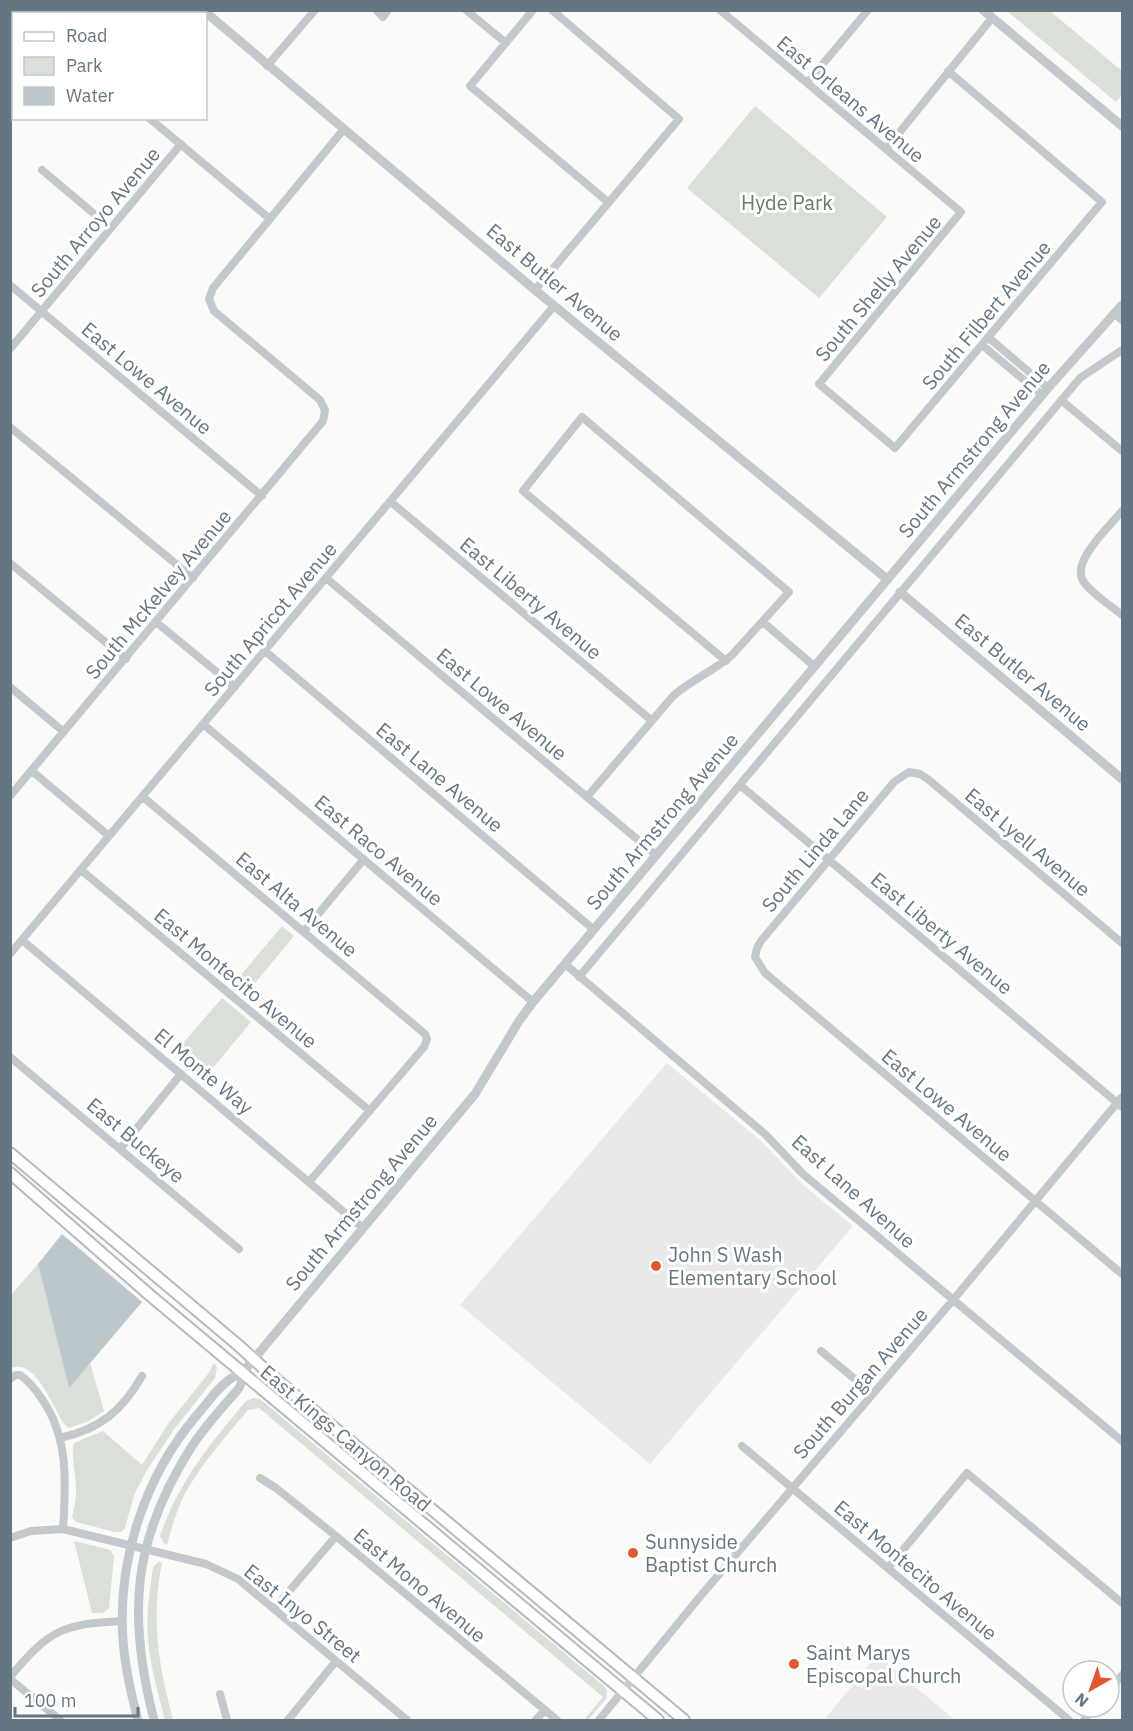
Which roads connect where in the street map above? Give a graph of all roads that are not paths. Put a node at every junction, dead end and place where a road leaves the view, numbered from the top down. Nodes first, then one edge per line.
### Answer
1 (315, 10) edge
2 (376, 10) edge
3 (466, 10) edge
4 (533, 10) edge
5 (552, 10) edge
6 (720, 10) edge
7 (868, 10) edge
8 (983, 10) edge
9 (207, 14) edge
10 (386, 14) edge
11 (992, 18) junction
12 (506, 43) junction
13 (267, 66) junction
14 (948, 71) junction
15 (807, 83) junction
16 (151, 120) edge
17 (1122, 126) edge
18 (344, 129) junction
19 (181, 144) junction
20 (886, 149) junction
21 (42, 170) dead end
22 (608, 202) junction
23 (962, 212) joint
24 (270, 219) junction
25 (111, 228) junction
26 (10, 285) edge
27 (535, 290) junction
28 (1122, 305) edge
29 (554, 306) junction
30 (42, 312) junction
31 (1114, 313) junction
32 (1122, 320) edge
33 (989, 338) junction
34 (982, 345) junction
35 (10, 349) edge
36 (1122, 350) edge
37 (1045, 391) junction
38 (1061, 400) junction
39 (10, 427) edge
40 (895, 448) joint
41 (1122, 451) edge
42 (262, 496) junction
43 (390, 502) junction
44 (1122, 511) edge
45 (10, 563) edge
46 (193, 578) junction
47 (326, 578) junction
48 (887, 579) junction
49 (900, 592) junction
50 (1122, 615) edge
51 (156, 622) junction
52 (763, 622) junction
53 (265, 651) junction
54 (126, 659) junction
55 (726, 661) junction
56 (814, 666) junction
57 (10, 687) edge
58 (235, 687) junction
59 (651, 720) junction
60 (203, 724) junction
61 (64, 732) junction
62 (32, 771) junction
63 (909, 772) joint
64 (1122, 779) edge
65 (740, 785) junction
66 (10, 796) edge
67 (143, 797) junction
68 (587, 797) junction
69 (109, 836) junction
70 (656, 855) junction
71 (364, 859) junction
72 (829, 860) junction
73 (81, 870) junction
74 (593, 929) junction
75 (304, 931) junction
76 (22, 940) junction
77 (1122, 943) edge
78 (10, 954) edge
79 (755, 957) joint
80 (565, 964) junction
81 (579, 977) junction
82 (533, 1002) junction
83 (10, 1057) edge
84 (181, 1074) junction
85 (1121, 1102) edge
86 (370, 1111) junction
87 (120, 1149) junction
88 (10, 1153) edge
89 (10, 1173) edge
90 (309, 1182) junction
91 (1036, 1201) junction
92 (363, 1228) junction
93 (239, 1249) dead end
94 (1122, 1274) edge
95 (953, 1300) junction
96 (821, 1351) dead end
97 (254, 1359) junction
98 (243, 1372) junction
99 (142, 1376) dead end
100 (13, 1377) edge
101 (873, 1394) junction
102 (60, 1438) junction
103 (1122, 1441) edge
104 (742, 1446) dead end
105 (260, 1478) dead end
106 (793, 1487) junction
107 (63, 1529) junction
108 (336, 1536) junction
109 (10, 1538) edge
110 (131, 1545) junction
111 (146, 1549) junction
112 (888, 1568) junction
113 (1122, 1603) edge
114 (274, 1609) junction
115 (122, 1621) junction
116 (336, 1661) junction
117 (10, 1678) edge
118 (634, 1679) junction
119 (623, 1692) junction
120 (220, 1694) dead end
121 (545, 1710) junction
122 (60, 1720) edge
123 (138, 1720) edge
124 (154, 1720) edge
125 (227, 1720) edge
126 (288, 1720) edge
127 (407, 1720) edge
128 (536, 1720) edge
129 (557, 1720) edge
130 (599, 1720) edge
131 (658, 1720) edge
132 (684, 1720) edge
133 (1069, 1720) edge

1 - 13 street
2 - 10 street
3 - 12 street
4 - 12 street
5 - 22 street
6 - 15 street, East Orleans Avenue
7 - 15 street
8 - 11 street
9 - 13 street, East Butler Avenue
11 - 14 street
11 - 17 street
12 - 22 street
13 - 18 street, East Butler Avenue
14 - 20 street
14 - 33 street, South Filbert Avenue
15 - 20 street, East Orleans Avenue
16 - 19 street
18 - 24 street
18 - 27 street, East Butler Avenue
19 - 24 street
19 - 25 street, South Arroyo Avenue
20 - 23 street, East Orleans Avenue
21 - 25 street
22 - 27 street
23 - 40 street, South Shelly Avenue
24 - 42 street, South McKelvey Avenue
25 - 30 street, South Arroyo Avenue
26 - 30 street, East Lowe Avenue
27 - 29 street, East Butler Avenue
28 - 31 street, South Armstrong Avenue
29 - 43 street, South Apricot Avenue
29 - 48 street, East Butler Avenue
30 - 35 street, South Arroyo Avenue
30 - 42 street, East Lowe Avenue
31 - 32 street
31 - 37 street, South Armstrong Avenue
33 - 34 street, South Filbert Avenue
33 - 37 street
34 - 37 street
34 - 40 street, South Filbert Avenue
36 - 38 street, South Armstrong Avenue
37 - 48 street, South Armstrong Avenue
38 - 41 street
38 - 49 street, South Armstrong Avenue
39 - 46 street
42 - 46 street, South McKelvey Avenue
43 - 47 street, South Apricot Avenue
43 - 59 street, East Liberty Avenue
44 - 50 street
45 - 54 street
46 - 51 street, South McKelvey Avenue
47 - 53 street, South Apricot Avenue
47 - 68 street, East Lowe Avenue
48 - 56 street, South Armstrong Avenue
49 - 64 street, East Butler Avenue
49 - 65 street, South Armstrong Avenue
51 - 54 street, South McKelvey Avenue
51 - 58 street
52 - 55 street
52 - 55 street
52 - 56 street
53 - 58 street, South Apricot Avenue
53 - 74 street, East Lane Avenue
54 - 61 street, South McKelvey Avenue
55 - 59 street
56 - 70 street, South Armstrong Avenue
57 - 61 street
58 - 60 street, South Apricot Avenue
59 - 68 street
60 - 67 street, South Apricot Avenue
60 - 71 street, East Raco Avenue
61 - 62 street, South McKelvey Avenue
62 - 66 street, South McKelvey Avenue
62 - 69 street
63 - 72 street, South Linda Lane
63 - 77 street, East Lyell Avenue
65 - 72 street, East Liberty Avenue
65 - 81 street, South Armstrong Avenue
67 - 69 street, South Apricot Avenue
67 - 75 street, East Alta Avenue
68 - 70 street, East Lowe Avenue
69 - 73 street, South Apricot Avenue
70 - 74 street, South Armstrong Avenue
71 - 75 street
71 - 82 street, East Raco Avenue
72 - 79 street, South Linda Lane
72 - 85 street, East Liberty Avenue
73 - 76 street, South Apricot Avenue
73 - 86 street, East Montecito Avenue
74 - 80 street, South Armstrong Avenue
75 - 86 street, East Alta Avenue
76 - 78 street, South Apricot Avenue
76 - 84 street, El Monte Way
79 - 91 street, East Lowe Avenue
80 - 81 street, East Lane Avenue
80 - 82 street, South Armstrong Avenue
81 - 95 street, East Lane Avenue
82 - 92 street, South Armstrong Avenue
83 - 87 street, East Buckeye
84 - 87 street
84 - 90 street, El Monte Way
85 - 91 street, South Burgan Avenue
86 - 90 street
87 - 93 street, East Buckeye
88 - 97 main road, East Kings Canyon Road
89 - 98 main road, East Kings Canyon Road
90 - 92 street, El Monte Way
91 - 94 street, East Lowe Avenue
91 - 95 street, South Burgan Avenue
92 - 97 street, South Armstrong Avenue
95 - 101 street, South Burgan Avenue
95 - 103 street, East Lane Avenue
96 - 101 street
97 - 98 street, South Armstrong Avenue
97 - 118 main road, East Kings Canyon Road
98 - 110 street
98 - 111 street
98 - 119 main road, East Kings Canyon Road
99 - 102 street
100 - 102 street
101 - 106 street, South Burgan Avenue
102 - 107 street
104 - 106 street, East Montecito Avenue
105 - 108 street, East Mono Avenue
106 - 112 street, East Montecito Avenue
106 - 118 street, South Burgan Avenue
107 - 109 street, East Inyo Street
107 - 110 street, East Inyo Street
108 - 114 street
108 - 121 street, East Mono Avenue
110 - 111 street, East Inyo Street
110 - 115 street
111 - 114 street, East Inyo Street
111 - 124 street
112 - 113 street
112 - 133 street, East Montecito Avenue
114 - 116 street, East Inyo Street
115 - 117 street
115 - 123 street
116 - 126 street
116 - 127 street, East Inyo Street
117 - 122 street
118 - 119 street, South Burgan Avenue
118 - 132 main road, East Kings Canyon Road
119 - 130 street, South Burgan Avenue
119 - 131 main road, East Kings Canyon Road
120 - 125 street
121 - 128 street
121 - 129 street, East Mono Avenue

